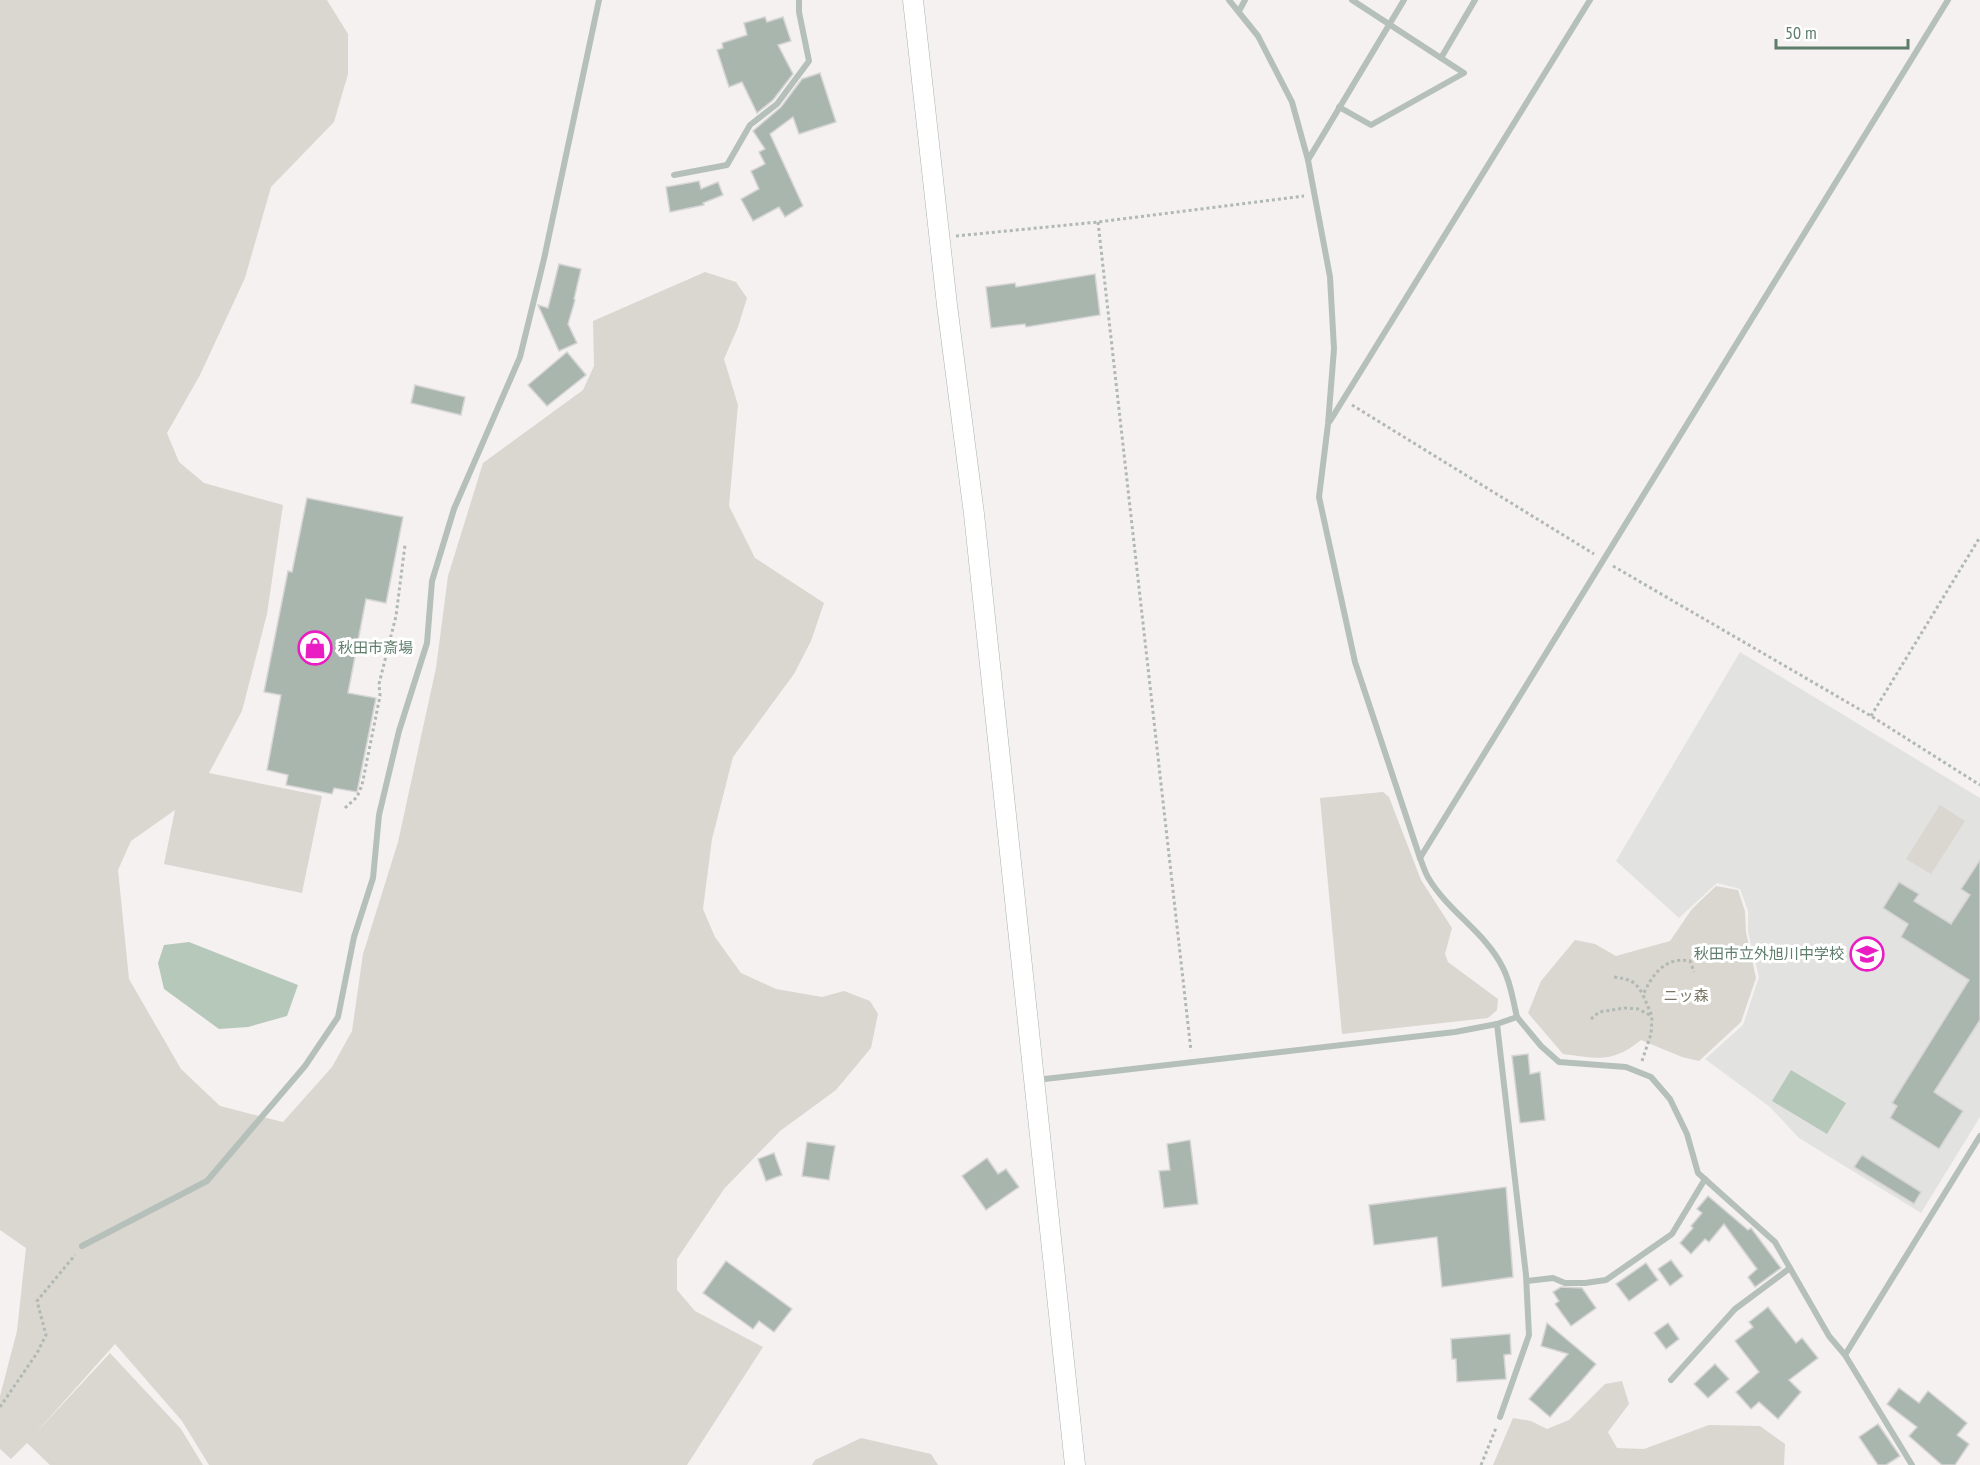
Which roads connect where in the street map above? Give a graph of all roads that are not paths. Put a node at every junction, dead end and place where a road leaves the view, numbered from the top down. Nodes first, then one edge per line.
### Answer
1 (599, 0) edge
2 (799, 0) edge
3 (913, 0) edge
4 (1229, 0) edge
5 (1245, 0) edge
6 (1352, 0) edge
7 (1404, 0) edge
8 (1474, 0) edge
9 (1590, 0) edge
10 (1948, 0) edge
11 (1239, 11) junction
12 (1390, 23) junction
13 (1441, 58) junction
14 (1339, 107) junction
15 (1308, 160) junction
16 (674, 175) dead end
17 (1328, 424) junction
18 (1420, 858) junction
19 (1516, 1017) junction
20 (1497, 1024) junction
21 (1033, 1081) junction
22 (1980, 1136) edge
23 (1705, 1179) junction
24 (82, 1246) road end
25 (1790, 1268) junction
26 (1527, 1281) junction
27 (1845, 1355) junction
28 (1671, 1380) dead end
29 (1500, 1417) road end
30 (1075, 1465) edge
31 (1912, 1465) edge

1 - 24 street
2 - 16 street
3 - 21 street
4 - 11 street
5 - 11 street
6 - 12 street
7 - 12 street
8 - 13 street
9 - 17 street
10 - 18 street
11 - 15 street
12 - 13 street
12 - 14 street
13 - 14 street
14 - 15 street
15 - 17 street
17 - 18 street
18 - 19 street
19 - 20 street
19 - 23 street
20 - 21 street
20 - 26 street
21 - 30 street
22 - 27 street
23 - 25 street
23 - 26 street
25 - 27 street
25 - 28 street
26 - 29 street
27 - 31 street

